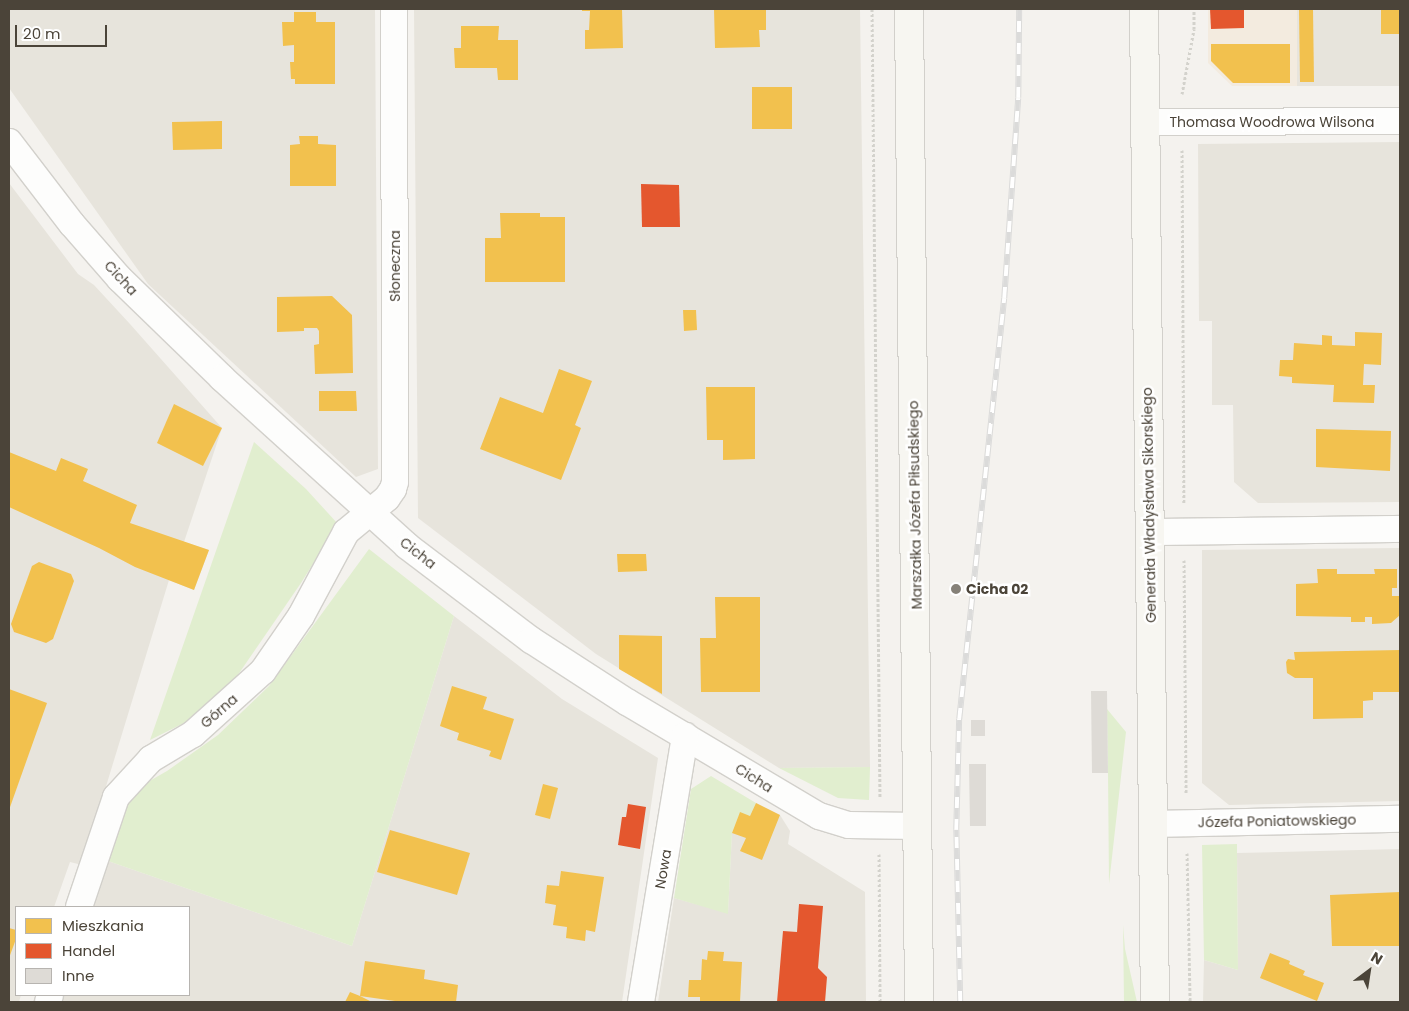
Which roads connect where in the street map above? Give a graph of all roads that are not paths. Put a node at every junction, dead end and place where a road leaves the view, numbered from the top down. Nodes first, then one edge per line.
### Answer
1 (394, 9) edge
2 (909, 9) edge
3 (1144, 9) edge
4 (1400, 121) edge
5 (1144, 122) junction
6 (9, 142) edge
7 (369, 512) junction
8 (1400, 529) edge
9 (1150, 532) junction
10 (685, 736) junction
11 (1400, 819) edge
12 (1153, 824) junction
13 (918, 826) junction
14 (79, 906) edge
15 (641, 1002) edge
16 (919, 1002) edge
17 (1154, 1002) edge

1 - 7 street, Słoneczna
2 - 13 main road, Marszałka Józefa Piłsudskiego
3 - 5 main road, Generała Władysława Sikorskiego
4 - 5 street, Thomasa Woodrowa Wilsona
5 - 9 main road, Generała Władysława Sikorskiego
6 - 7 street, Cicha
7 - 10 street, Cicha
7 - 14 street, Górna
8 - 9 street
9 - 12 main road, Generała Władysława Sikorskiego
10 - 13 street, Cicha
10 - 15 street, Nowa
11 - 12 street, Józefa Poniatowskiego
12 - 17 main road, Generała Władysława Sikorskiego
13 - 16 main road, Marszałka Józefa Piłsudskiego

